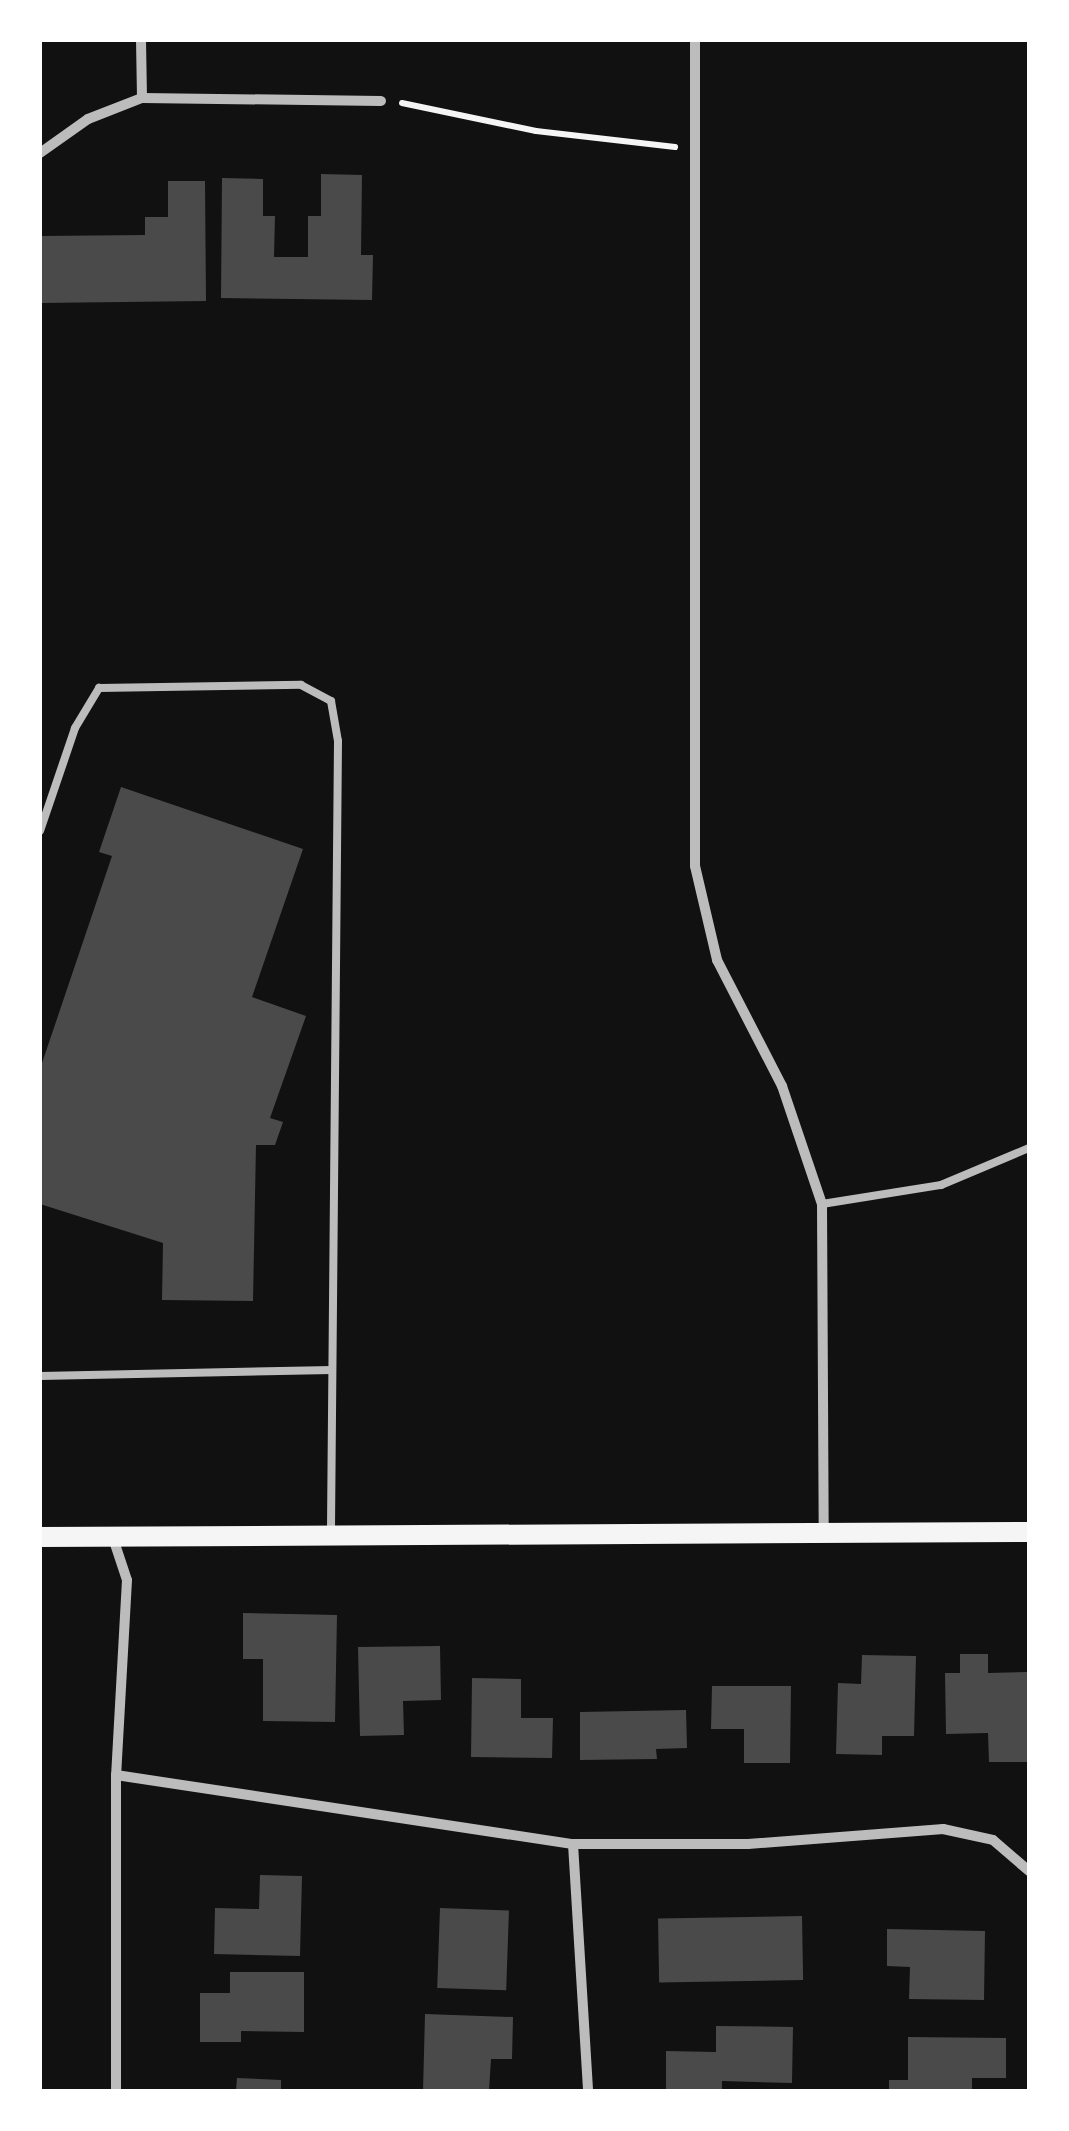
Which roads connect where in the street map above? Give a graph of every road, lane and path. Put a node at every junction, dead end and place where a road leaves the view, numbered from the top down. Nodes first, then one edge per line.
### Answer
1 (141, 40) edge
2 (695, 40) edge
3 (142, 98) junction
4 (381, 101) joint
5 (40, 153) edge
6 (691, 154) junction
7 (40, 831) edge
8 (1029, 1148) edge
9 (822, 1204) junction
10 (332, 1370) junction
11 (40, 1376) edge
12 (824, 1532) junction
13 (1029, 1532) edge
14 (331, 1535) junction
15 (40, 1537) edge
16 (113, 1537) junction
17 (116, 1775) junction
18 (573, 1844) junction
19 (1029, 1871) edge
20 (116, 2091) edge
21 (588, 2091) edge

1 - 3 street
2 - 6 street
3 - 4 street
3 - 5 street
4 - 6 path
6 - 9 street
7 - 10 lane
8 - 9 lane
9 - 12 street
10 - 11 lane
10 - 14 lane
12 - 13 main road
12 - 14 main road
14 - 16 main road
15 - 16 main road
16 - 17 street
17 - 18 street
17 - 20 street
18 - 19 street
18 - 21 street

